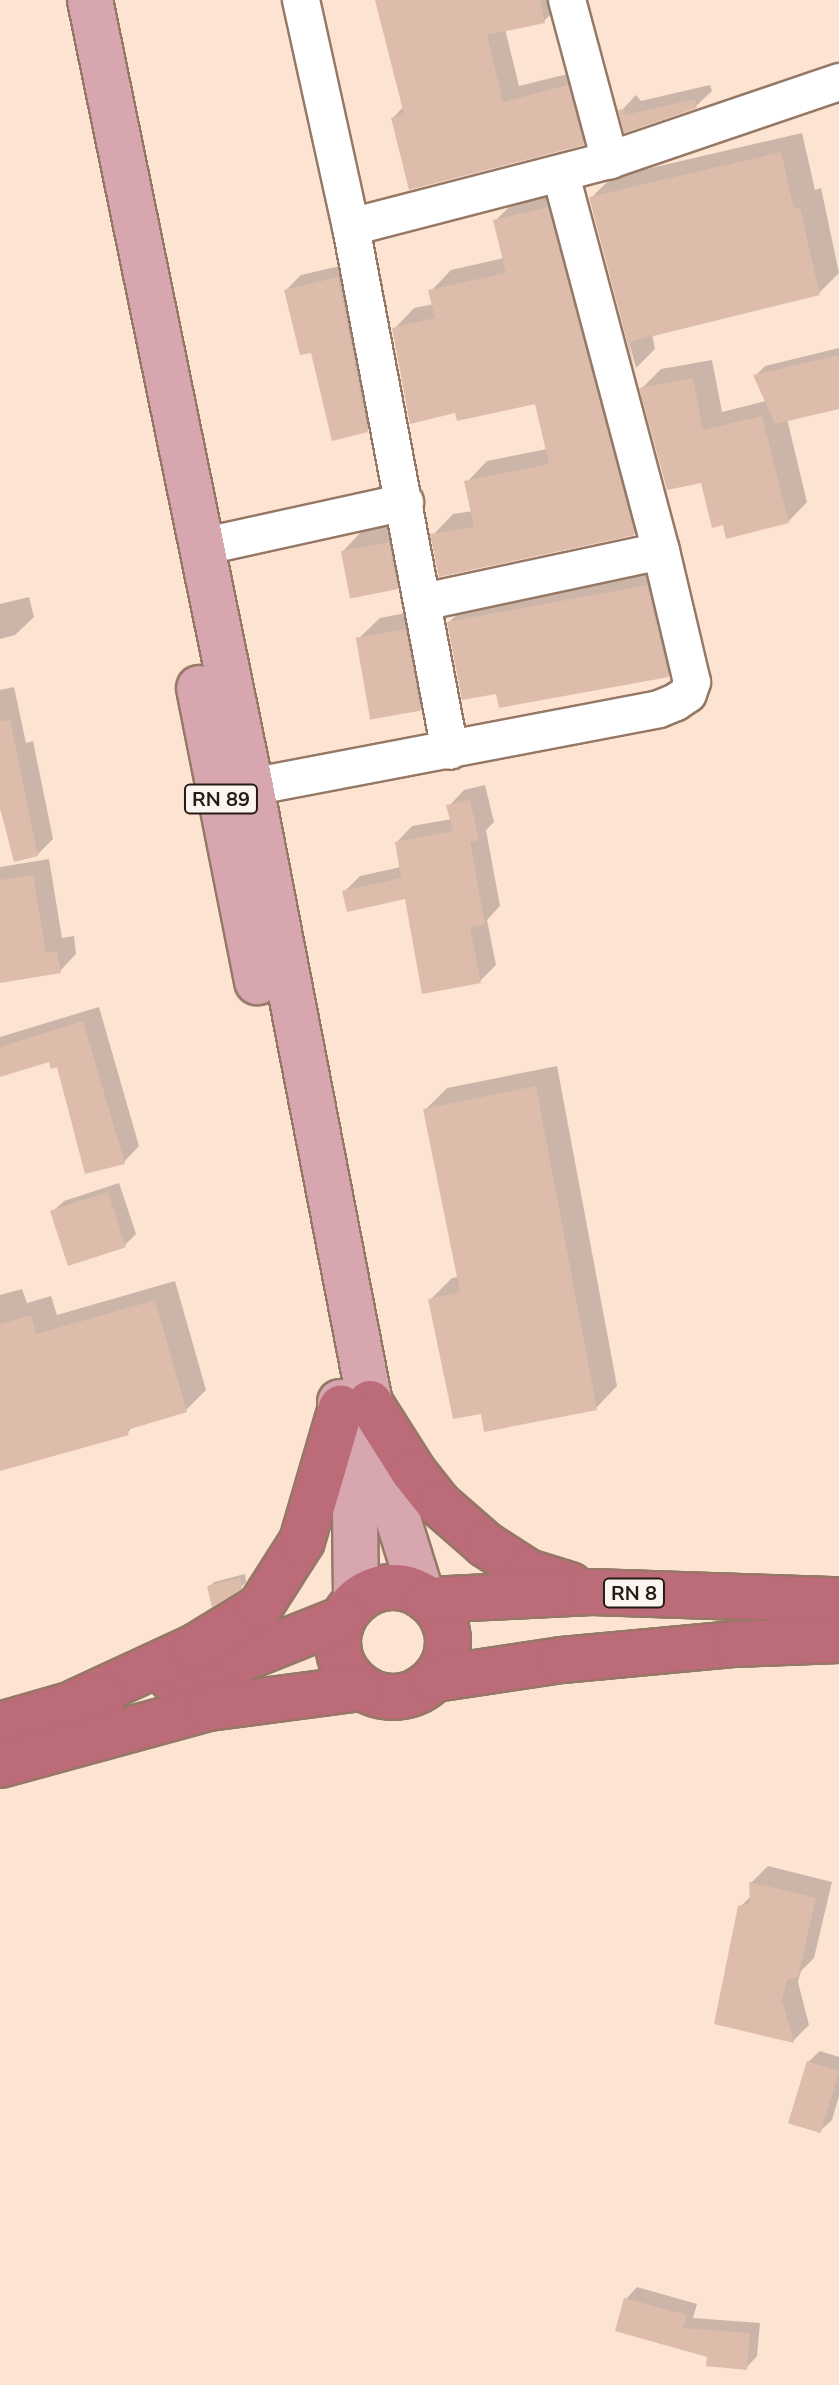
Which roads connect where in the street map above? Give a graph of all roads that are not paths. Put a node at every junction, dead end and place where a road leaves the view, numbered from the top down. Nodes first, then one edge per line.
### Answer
1 (59, 0) edge
2 (90, 0) edge
3 (301, 0) edge
4 (567, 0) edge
5 (839, 82) edge
6 (610, 160) junction
7 (561, 174) junction
8 (351, 227) junction
9 (405, 502) junction
10 (201, 547) junction
11 (661, 551) junction
12 (423, 602) junction
13 (202, 626) junction
14 (450, 751) junction
15 (251, 787) junction
16 (355, 1405) junction
17 (592, 1592) junction
18 (425, 1598) junction
19 (839, 1600) edge
20 (349, 1610) junction
21 (839, 1640) edge
22 (435, 1679) junction
23 (361, 1688) junction
24 (76, 1702) junction
25 (0, 1725) edge
26 (0, 1765) edge

1 - 13 main road, RN 89
2 - 10 main road
3 - 8 street
4 - 6 street
5 - 6 street
6 - 7 street
7 - 8 street
7 - 11 street
8 - 9 street
9 - 10 street
9 - 12 street
10 - 13 main road
11 - 12 street
11 - 14 street
12 - 14 street
13 - 15 main road
13 - 16 main road, RN 89
14 - 15 street
15 - 16 main road
16 - 17 highway
16 - 18 main road
16 - 20 main road, RN 89
16 - 24 highway
17 - 18 highway, RN 8
17 - 19 highway, RN 8
18 - 20 highway
18 - 22 highway
20 - 23 highway
20 - 24 highway
21 - 22 highway
22 - 23 highway
23 - 26 highway
24 - 25 highway

